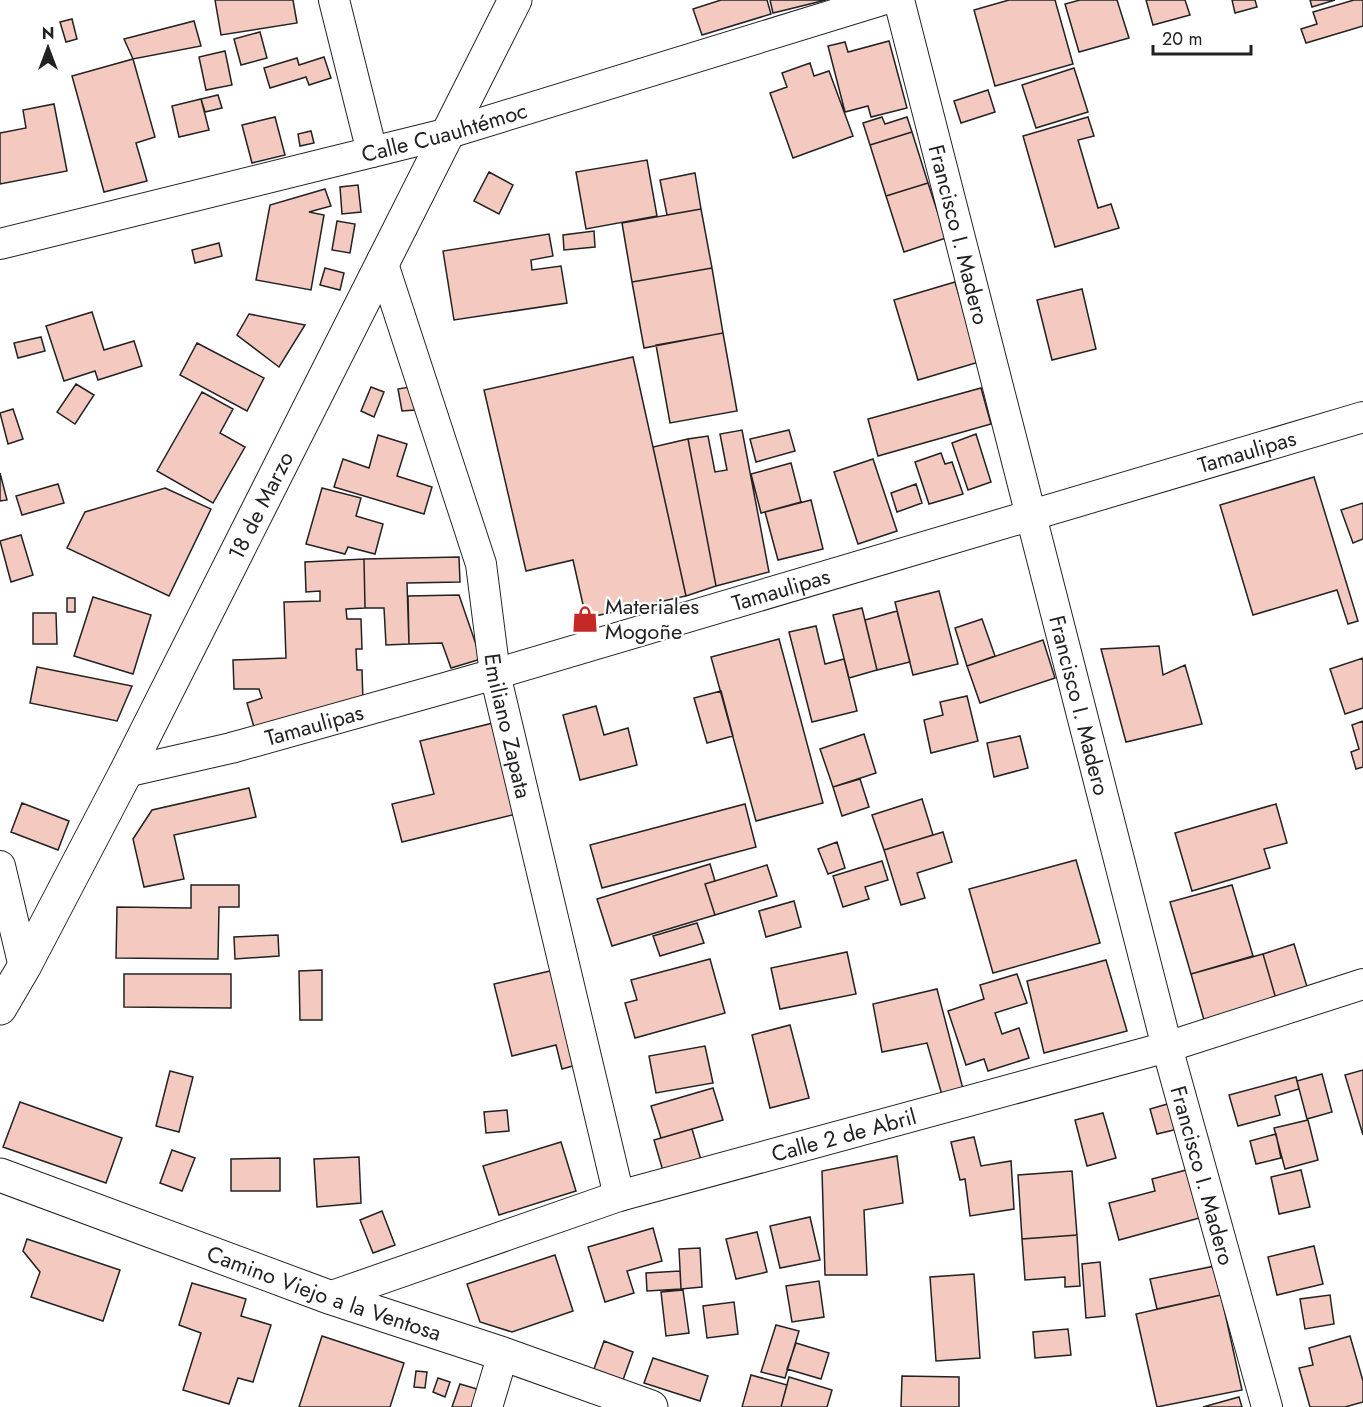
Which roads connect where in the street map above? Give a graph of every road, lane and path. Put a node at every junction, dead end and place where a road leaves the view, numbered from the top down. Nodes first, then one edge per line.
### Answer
1 (334, 0) edge
2 (515, 0) edge
3 (882, 0) edge
4 (899, 0) edge
5 (449, 133) junction
6 (372, 152) junction
7 (0, 244) edge
8 (382, 261) junction
9 (1363, 417) edge
10 (1032, 514) junction
11 (495, 674) junction
12 (126, 772) junction
13 (0, 866) edge
14 (24, 967) junction
15 (1363, 984) edge
16 (0, 1008) edge
17 (1167, 1047) junction
18 (0, 1175) edge
19 (619, 1196) junction
20 (329, 1297) junction
21 (503, 1354) junction
22 (487, 1407) edge
23 (651, 1407) edge
24 (1267, 1407) edge

1 - 6 street
2 - 5 main road, 18 de Marzo
3 - 5 street, Calle Cuauhtémoc
4 - 10 street, Francisco I. Madero
5 - 6 street, Calle Cuauhtémoc
5 - 8 main road, 18 de Marzo
6 - 7 street, Calle Cuauhtémoc
8 - 11 street, Emiliano Zapata
8 - 12 main road, 18 de Marzo
9 - 10 street, Tamaulipas
10 - 11 street, Tamaulipas
10 - 17 street, Francisco I. Madero
11 - 12 street, Tamaulipas
11 - 19 street, Emiliano Zapata
12 - 14 main road, 18 de Marzo
13 - 14 street
14 - 16 main road, 18 de Marzo
15 - 17 street, Calle 2 de Abril
17 - 19 street, Calle 2 de Abril
17 - 24 street, Francisco I. Madero
18 - 20 main road, Camino Viejo a la Ventosa
19 - 20 street, Calle 2 de Abril
20 - 21 main road, Camino Viejo a la Ventosa
21 - 22 street
21 - 23 main road, Camino Viejo a la Ventosa

